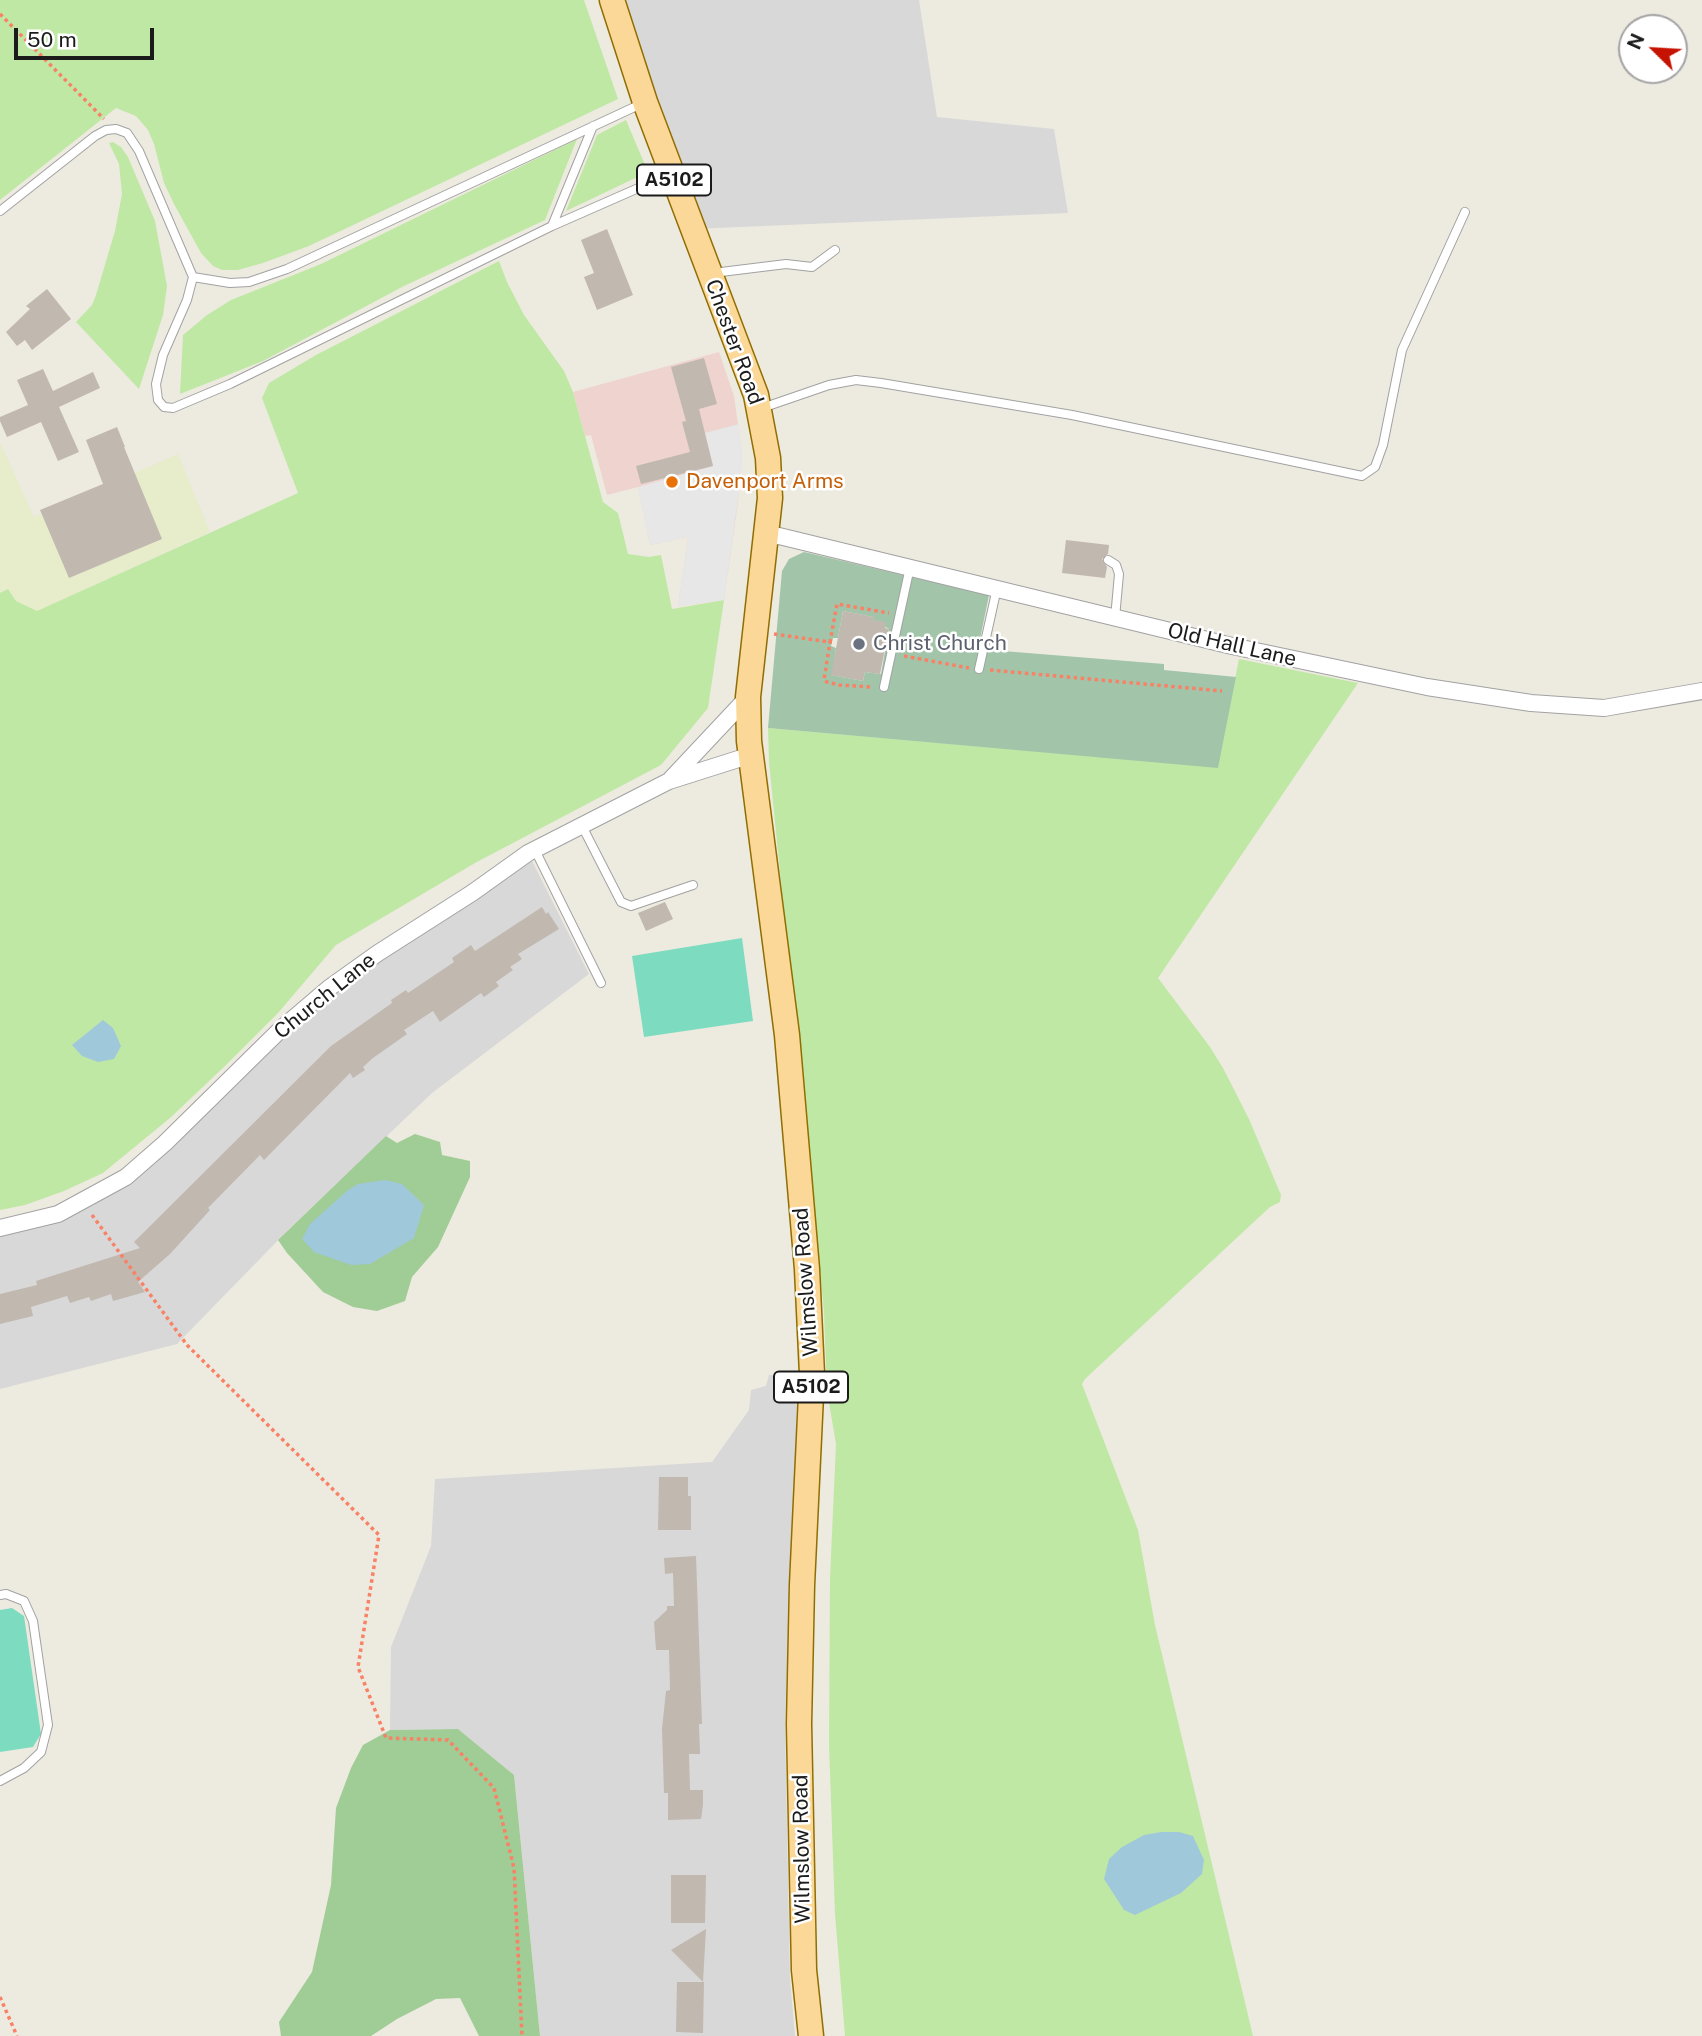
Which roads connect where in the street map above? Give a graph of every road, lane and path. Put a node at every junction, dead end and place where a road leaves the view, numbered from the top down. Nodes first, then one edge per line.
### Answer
1 (612, 0) edge
2 (0, 14) edge
3 (645, 102) junction
4 (593, 125) junction
5 (116, 129) junction
6 (671, 173) junction
7 (0, 211) edge
8 (1465, 212) dead end
9 (552, 226) junction
10 (835, 250) dead end
11 (710, 273) junction
12 (193, 276) junction
13 (759, 409) junction
14 (767, 537) junction
15 (1108, 560) dead end
16 (910, 566) junction
17 (997, 588) junction
18 (900, 615) junction
19 (1115, 618) junction
20 (755, 631) junction
21 (831, 642) junction
22 (891, 654) junction
23 (979, 669) junction
24 (884, 688) joint
25 (1222, 691) dead end
26 (1702, 691) edge
27 (748, 697) junction
28 (750, 748) junction
29 (669, 781) junction
30 (582, 826) junction
31 (535, 850) junction
32 (693, 885) dead end
33 (601, 984) dead end
34 (83, 1202) junction
35 (0, 1228) edge
36 (0, 1595) edge
37 (0, 1780) edge
38 (0, 1997) edge
39 (17, 2036) edge
40 (522, 2036) edge
41 (811, 2036) edge

1 - 3 main road, Chester Road / A5102
2 - 5 path
3 - 4 lane
3 - 6 main road, Chester Road / A5102
4 - 9 lane
4 - 12 lane
5 - 7 lane
5 - 12 lane
6 - 9 lane
6 - 11 main road, Chester Road / A5102
8 - 13 lane
9 - 12 lane
10 - 11 lane
11 - 13 main road, Chester Road / A5102
13 - 14 main road, Chester Road / A5102
14 - 16 street, Old Hall Lane
14 - 20 main road, Chester Road / A5102
15 - 19 lane
16 - 17 street, Old Hall Lane
16 - 18 lane
17 - 19 street, Old Hall Lane
17 - 23 lane
18 - 21 path
18 - 22 lane
19 - 26 street, Old Hall Lane
20 - 21 path
20 - 27 main road, Chester Road / A5102
21 - 24 path
22 - 23 path
22 - 24 lane
23 - 25 path
27 - 28 main road, Chester Road / A5102
27 - 29 street, Church Lane
28 - 29 street, Church Lane
28 - 41 main road, Wilmslow Road / A5102
29 - 30 street, Church Lane
30 - 31 street, Church Lane
30 - 32 lane
31 - 33 lane
31 - 34 street, Church Lane
34 - 35 street, Church Lane
34 - 40 path
36 - 37 lane
38 - 39 path

